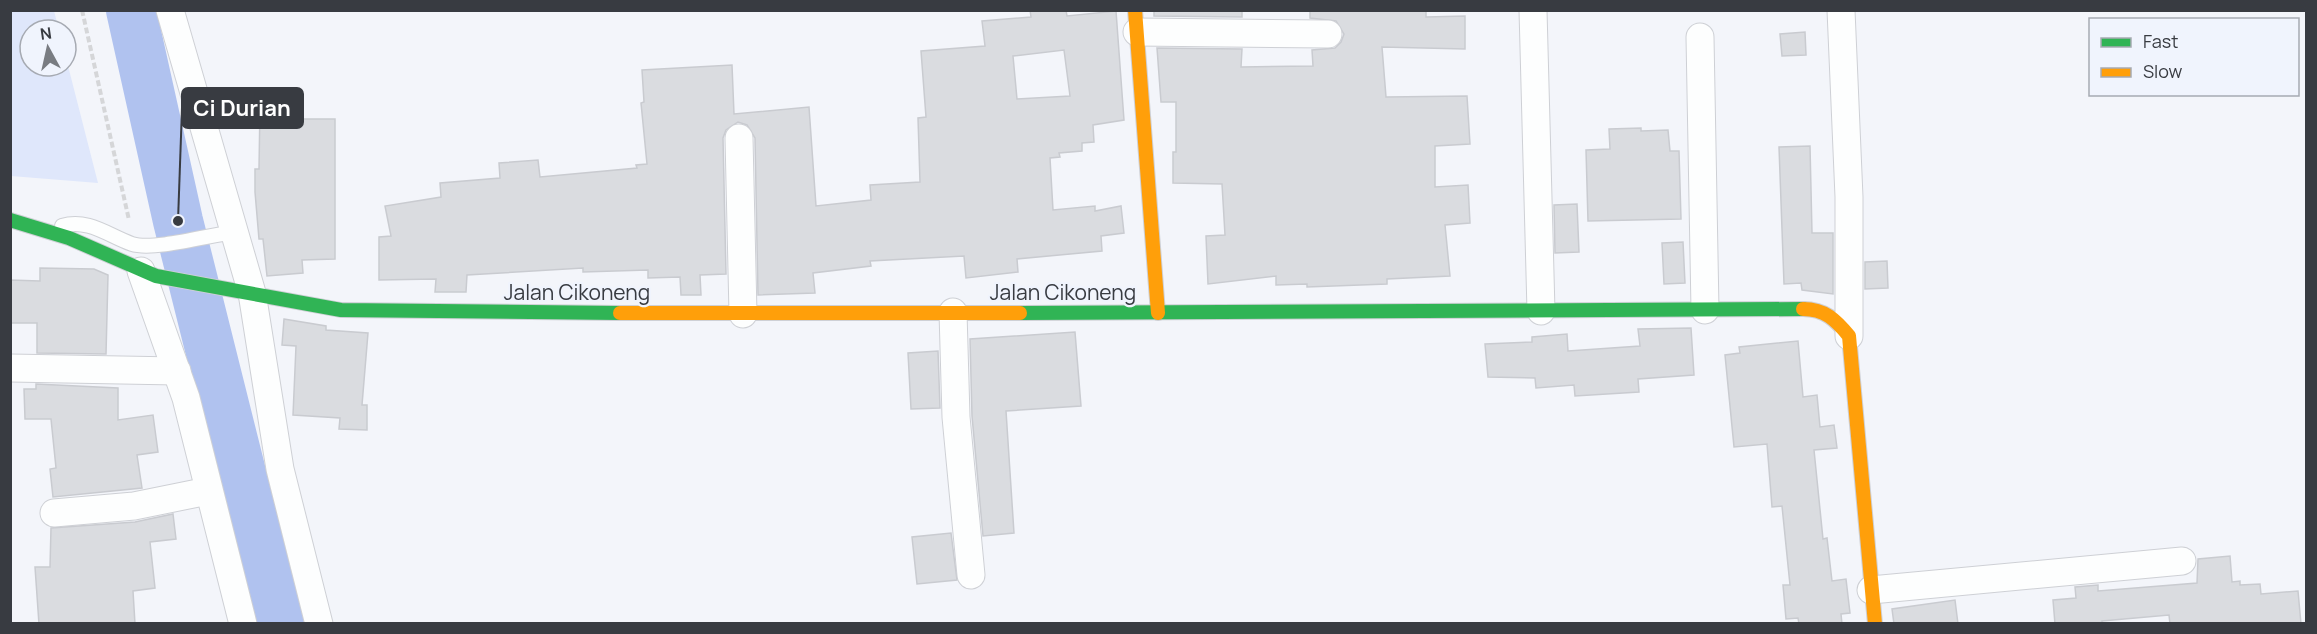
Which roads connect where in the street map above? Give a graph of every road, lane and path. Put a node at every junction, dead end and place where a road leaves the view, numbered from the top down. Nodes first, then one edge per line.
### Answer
1 (82, 10) edge
2 (170, 10) edge
3 (1533, 10) edge
4 (1841, 10) edge
5 (1136, 21) edge
6 (1328, 34) dead end
7 (1700, 37) dead end
8 (739, 138) dead end
9 (10, 220) edge
10 (49, 231) junction
11 (225, 233) junction
12 (135, 245) junction
13 (148, 274) junction
14 (245, 292) junction
15 (1706, 310) junction
16 (1540, 311) junction
17 (953, 312) junction
18 (1158, 313) junction
19 (743, 314) junction
20 (1849, 336) junction
21 (10, 368) edge
22 (177, 371) junction
23 (208, 490) junction
24 (54, 513) dead end
25 (2182, 561) dead end
26 (971, 575) dead end
27 (1871, 590) junction
28 (243, 624) edge
29 (319, 624) edge
30 (1875, 624) edge

1 - 12 path
2 - 11 street
3 - 16 street
4 - 20 street
5 - 6 street
5 - 18 street
7 - 15 street
8 - 19 street
9 - 10 street, Jalan Cikoneng
10 - 12 lane
10 - 13 street, Jalan Cikoneng
11 - 12 lane
11 - 14 street
13 - 14 street, Jalan Cikoneng
13 - 22 street
14 - 19 street, Jalan Cikoneng
14 - 29 street
15 - 16 street, Jalan Cikoneng
15 - 20 street, Jalan Cikoneng
16 - 18 street, Jalan Cikoneng
17 - 18 street, Jalan Cikoneng
17 - 19 street, Jalan Cikoneng
17 - 26 street
20 - 27 street
21 - 22 street
22 - 23 street
23 - 24 street
23 - 28 street
25 - 27 street
27 - 30 street

